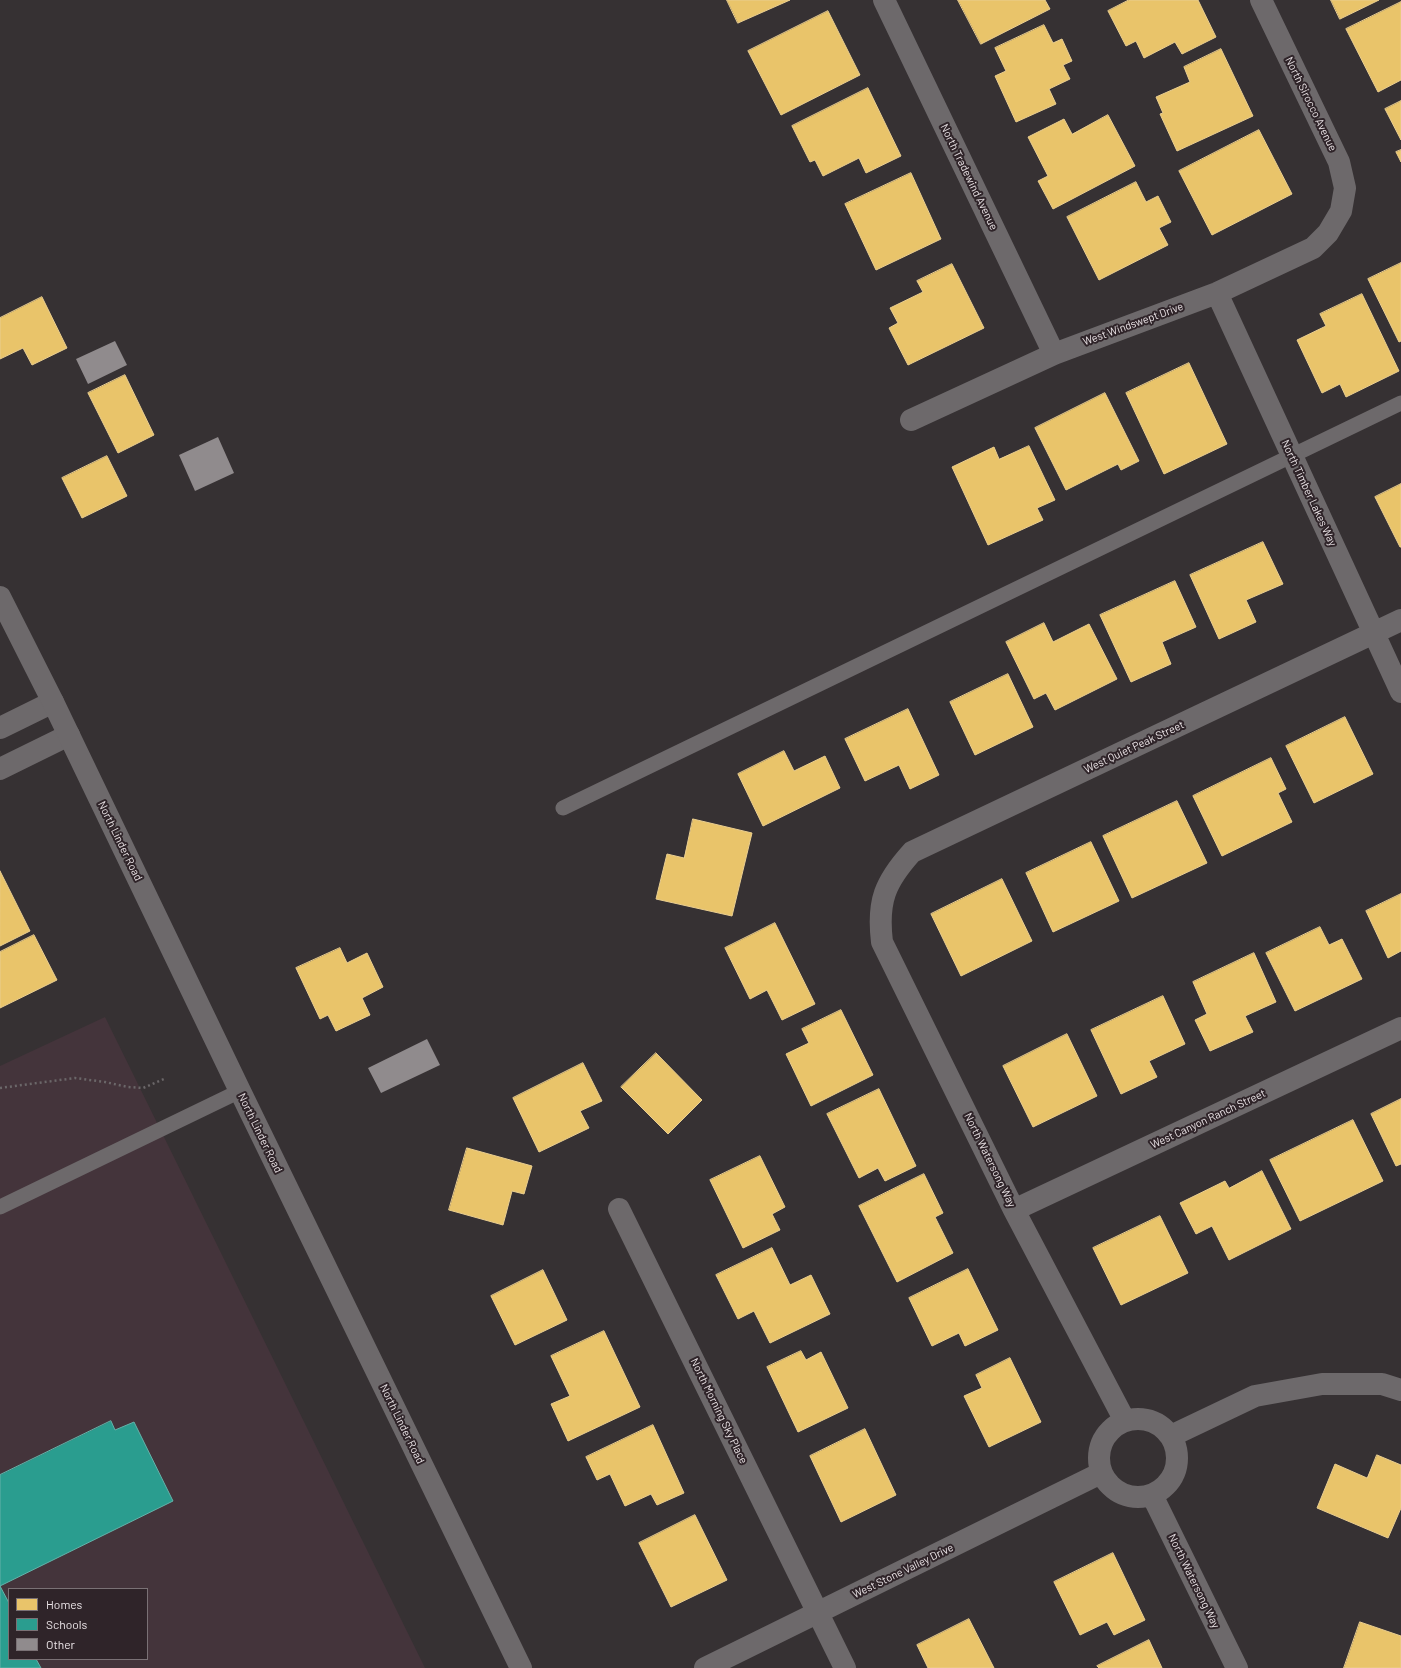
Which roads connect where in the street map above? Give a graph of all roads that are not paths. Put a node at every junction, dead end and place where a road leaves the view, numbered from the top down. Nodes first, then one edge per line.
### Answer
1 (884, 0) edge
2 (1261, 0) edge
3 (1341, 211) joint
4 (1217, 293) junction
5 (1054, 354) junction
6 (1401, 403) edge
7 (911, 420) dead end
8 (1292, 456) junction
9 (0, 597) edge
10 (1401, 620) edge
11 (1374, 633) junction
12 (1401, 692) edge
13 (53, 702) junction
14 (0, 728) edge
15 (68, 735) junction
16 (0, 769) edge
17 (563, 808) dead end
18 (884, 893) joint
19 (1401, 1028) edge
20 (240, 1091) junction
21 (0, 1207) edge
22 (620, 1209) dead end
23 (1014, 1210) junction
24 (1401, 1390) edge
25 (1125, 1421) junction
26 (1171, 1436) junction
27 (1101, 1473) junction
28 (1152, 1495) junction
29 (818, 1613) junction
30 (521, 1668) edge
31 (705, 1668) edge
32 (845, 1668) edge
33 (1237, 1668) edge

1 - 5 street, North Tradewind Avenue
2 - 3 street, North Sirocco Avenue
3 - 4 street, West Windswept Drive
4 - 5 street, West Windswept Drive
4 - 8 street, North Timber Lakes Way
5 - 7 street, West Windswept Drive
6 - 8 lane
8 - 11 street, North Timber Lakes Way
8 - 17 lane
9 - 13 street, North Linder Road
10 - 11 street, West Quiet Peak Street
11 - 12 street, North Timber Lakes Way
11 - 18 street, West Quiet Peak Street
13 - 14 street
13 - 15 street, North Linder Road
15 - 16 street
15 - 20 street, North Linder Road
18 - 23 street, North Watersong Way
19 - 23 street, West Canyon Ranch Street
20 - 21 lane
20 - 30 street, North Linder Road
22 - 29 street, North Morning Sky Place
23 - 25 street, North Watersong Way
24 - 26 street
25 - 26 street
25 - 27 street
26 - 28 street
27 - 28 street
27 - 29 street, West Stone Valley Drive
28 - 33 street, North Watersong Way
29 - 31 street, West Stone Valley Drive
29 - 32 street, North Morning Sky Place

